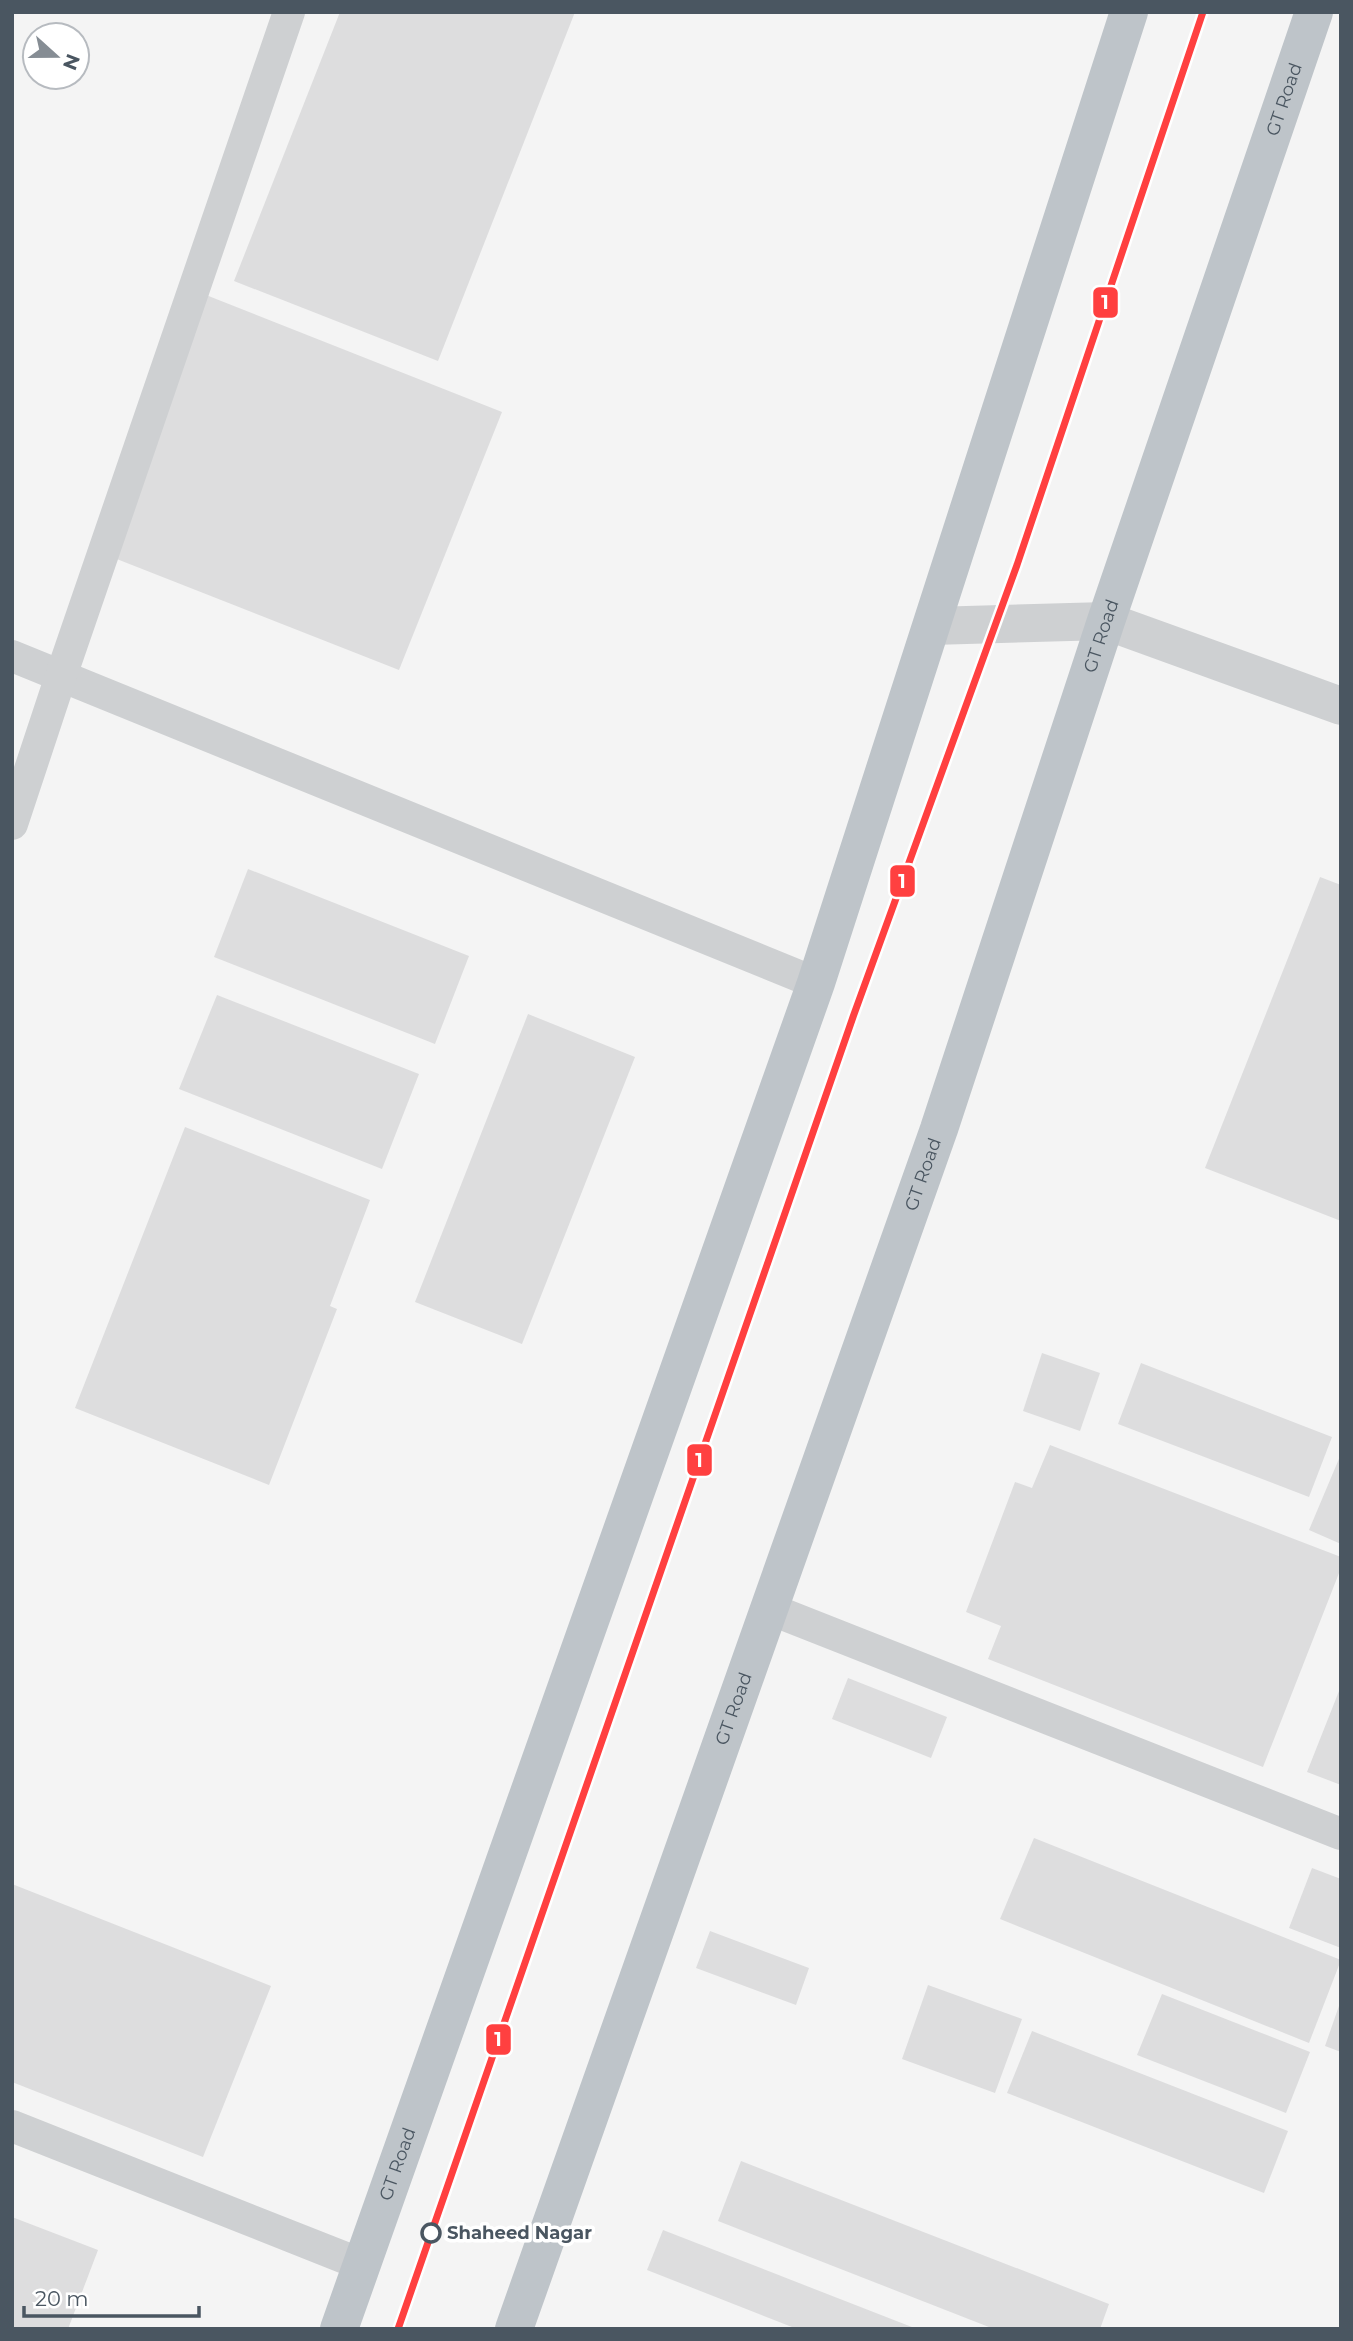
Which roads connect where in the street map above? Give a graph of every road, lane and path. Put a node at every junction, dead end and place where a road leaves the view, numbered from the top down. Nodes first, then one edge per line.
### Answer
1 (289, 12) edge
2 (1129, 12) edge
3 (1314, 12) edge
4 (1106, 621) junction
5 (932, 626) junction
6 (12, 656) edge
7 (61, 676) junction
8 (1341, 706) edge
9 (12, 824) edge
10 (816, 983) junction
11 (771, 1609) junction
12 (1341, 1834) edge
13 (12, 2126) edge
14 (363, 2265) junction
15 (339, 2329) edge
16 (514, 2329) edge

1 - 7 lane
2 - 5 highway, GT Road
3 - 4 highway, GT Road
4 - 5 street
4 - 8 street
4 - 11 highway, GT Road
5 - 10 highway, GT Road
6 - 7 lane
7 - 9 lane
7 - 10 lane
10 - 14 highway, GT Road
11 - 12 lane
11 - 16 highway, GT Road
13 - 14 lane
14 - 15 highway, GT Road

